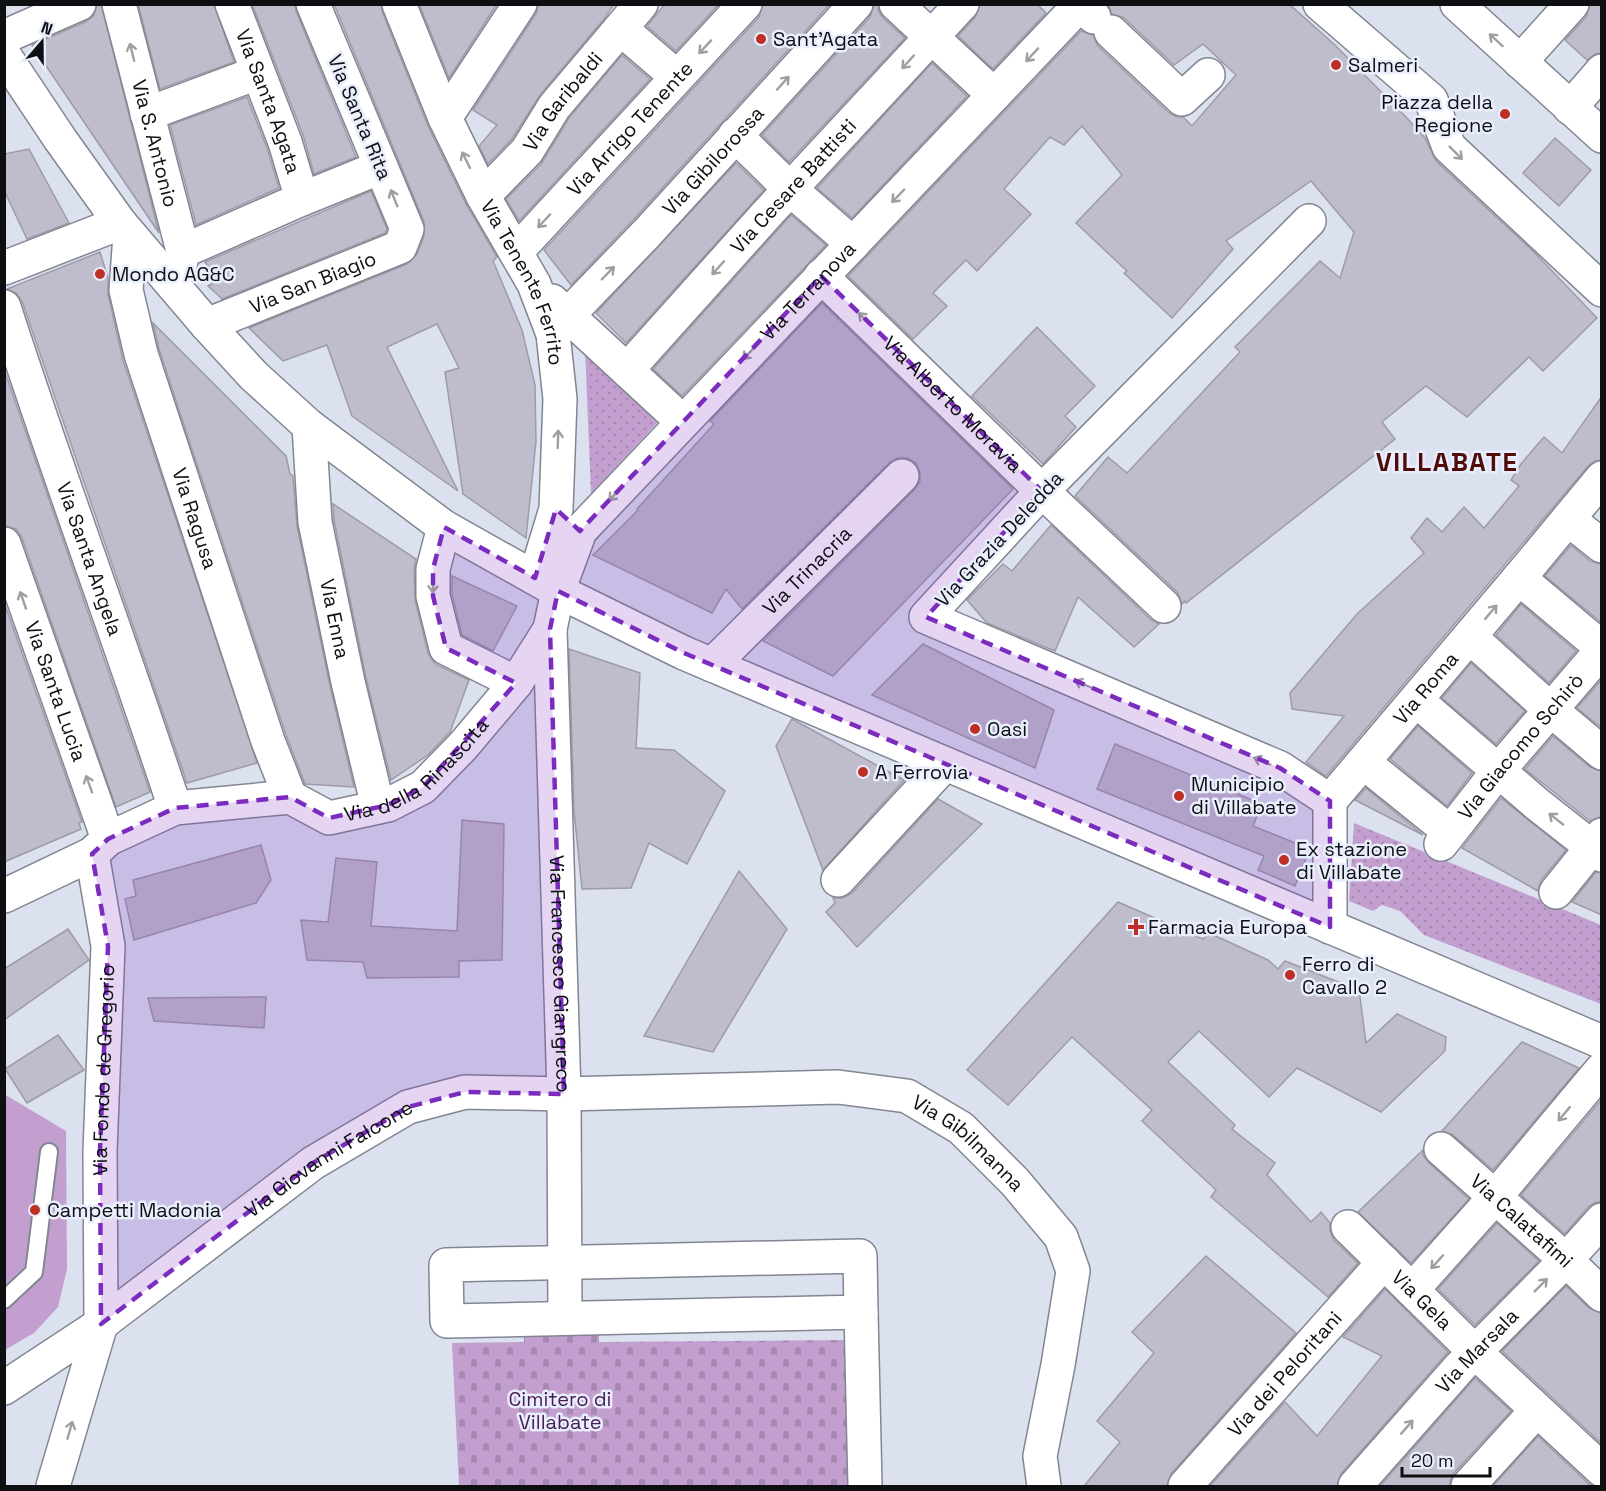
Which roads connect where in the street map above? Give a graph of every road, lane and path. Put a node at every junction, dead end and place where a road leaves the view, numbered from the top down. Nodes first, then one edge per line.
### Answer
1 (79, 4) edge
2 (119, 4) edge
3 (232, 4) edge
4 (313, 4) edge
5 (399, 4) edge
6 (520, 4) edge
7 (641, 4) edge
8 (745, 4) edge
9 (856, 4) edge
10 (896, 4) edge
11 (962, 4) edge
12 (1320, 4) edge
13 (1572, 4) edge
14 (1471, 9) edge
15 (1084, 14) edge
16 (621, 29) junction
17 (4, 37) edge
18 (931, 37) junction
19 (4, 55) edge
20 (1520, 62) junction
21 (1602, 71) edge
22 (257, 73) junction
23 (1208, 75) dead end
24 (676, 77) junction
25 (994, 95) junction
26 (1570, 108) junction
27 (147, 114) junction
28 (445, 118) junction
29 (735, 135) junction
30 (1602, 136) edge
31 (381, 167) junction
32 (790, 189) junction
33 (483, 196) junction
34 (302, 199) junction
35 (1309, 221) dead end
36 (125, 229) junction
37 (407, 229) joint
38 (852, 244) junction
39 (516, 252) junction
40 (177, 266) junction
41 (4, 268) edge
42 (821, 276) junction
43 (1602, 290) edge
44 (4, 307) edge
45 (560, 324) junction
46 (207, 325) junction
47 (627, 370) junction
48 (683, 422) junction
49 (309, 426) junction
50 (902, 476) dead end
51 (1602, 478) edge
52 (1042, 491) junction
53 (556, 508) junction
54 (1568, 519) junction
55 (444, 527) junction
56 (580, 531) junction
57 (4, 544) edge
58 (1602, 546) edge
59 (1519, 578) junction
60 (547, 585) junction
61 (1164, 606) dead end
62 (550, 629) junction
63 (1470, 637) junction
64 (1602, 649) edge
65 (712, 665) junction
66 (516, 683) junction
67 (1416, 700) junction
68 (1551, 710) junction
69 (1602, 753) edge
70 (1363, 762) junction
71 (945, 764) junction
72 (1498, 771) junction
73 (290, 797) junction
74 (1330, 801) junction
75 (378, 807) junction
76 (175, 808) junction
77 (1598, 846) edge
78 (100, 847) junction
79 (838, 880) dead end
80 (1556, 892) dead end
81 (4, 896) edge
82 (1330, 927) junction
83 (1602, 1042) edge
84 (1602, 1070) edge
85 (564, 1094) junction
86 (1441, 1149) dead end
87 (49, 1152) dead end
88 (1495, 1197) junction
89 (1602, 1220) edge
90 (1348, 1227) dead end
91 (1566, 1260) junction
92 (1384, 1262) junction
93 (565, 1263) junction
94 (1412, 1290) junction
95 (1602, 1295) edge
96 (4, 1300) edge
97 (861, 1312) junction
98 (566, 1318) junction
99 (101, 1324) junction
100 (1475, 1352) junction
101 (4, 1388) edge
102 (1537, 1410) junction
103 (1602, 1470) edge
104 (53, 1486) edge
105 (865, 1486) edge
106 (1044, 1486) edge
107 (1185, 1486) edge
108 (1354, 1486) edge
109 (1468, 1486) edge

1 - 17 street
27 -> 2 street, Via S. Antonio
3 - 22 street, Via Santa Agata
4 - 31 street, Via Santa Rita
5 - 28 street, Via Tenente Ferrito
6 - 28 street
7 - 16 street, Via Garibaldi
8 -> 24 street, Via Arrigo Tenente
29 -> 9 street, Via Gibilorossa
10 - 18 street
11 - 18 street, Via Cesare Battisti
12 -> 43 street
13 - 20 street
20 -> 14 street
15 - 23 street
15 -> 25 street, Via Terranova
16 - 24 street
16 - 33 street, Via Garibaldi
18 - 25 street
18 -> 32 street, Via Cesare Battisti
19 - 36 street
20 - 26 street
21 - 26 street
22 - 27 street
22 - 34 street, Via Santa Agata
24 -> 39 street, Via Arrigo Tenente
25 -> 38 street, Via Terranova
26 - 30 street
27 - 40 street, Via S. Antonio
33 -> 28 street, Via Tenente Ferrito
29 - 32 street
45 -> 29 street, Via Gibilorossa
31 - 34 street
37 -> 31 street, Via Santa Rita
32 - 38 street
32 -> 47 street, Via Cesare Battisti
33 - 39 street, Via Tenente Ferrito
34 - 40 street
35 - 52 street, Via Grazia Deledda
36 - 40 street
36 - 41 street
36 - 73 street, Via Ragusa
37 - 46 street, Via San Biagio
38 - 42 street, Via Terranova
39 - 45 street, Via Tenente Ferrito
40 - 46 street
42 -> 48 street, Via Terranova
52 -> 42 street, Via Alberto Moravia
44 - 76 street, Via Santa Angela
45 - 47 street
53 -> 45 street, Via Tenente Ferrito
46 - 49 street
47 - 48 street
48 -> 56 street, Via Terranova
49 - 55 street
49 - 75 street, Via Enna
50 - 65 street, Via Trinacria
51 - 54 street, Via Roma
52 - 61 street, Via Alberto Moravia
74 -> 52 street, Via Grazia Deledda
53 - 56 street
53 - 60 street, Via Tenente Ferrito
54 - 58 street
54 - 59 street, Via Roma
55 - 60 street
55 -> 66 street
56 - 60 street, Via Terranova
78 -> 57 street, Via Santa Lucia
63 -> 59 street, Via Roma
59 - 64 street
60 - 62 street, Via della Rinascita
60 - 65 street
62 - 66 street, Via della Rinascita
62 - 85 street, Via Francesco Giangreco
63 - 67 street, Via Roma
63 - 68 street
64 - 68 street, Via Giacomo Schirò
65 - 71 street
66 - 75 street, Via della Rinascita
67 - 70 street, Via Roma
67 - 72 street
68 - 69 street
68 - 72 street, Via Giacomo Schirò
70 - 72 street, Via Giacomo Schirò
70 - 74 street, Via Roma
71 - 79 street
71 - 82 street
77 -> 72 street
73 - 75 street, Via della Rinascita
73 - 76 street
74 - 82 street
76 - 78 street
77 - 80 street
78 - 81 street
78 - 99 street, Via Fondo de Gregorio
82 - 83 street
84 -> 88 street
85 - 93 street, Via Francesco Giangreco
85 - 99 street, Via Giovanni Falcone
85 - 106 street, Via Gibilmanna
86 - 88 street, Via Calatafimi
87 - 96 lane
88 - 91 street, Via Calatafimi
88 -> 94 street
89 - 91 street, Via Marsala
90 - 92 street, Via Gela
91 - 95 street, Via Calatafimi
100 -> 91 street, Via Marsala
92 - 94 street, Via Gela
92 - 107 street, Via dei Peloritani
93 - 97 street
93 - 98 street, Via Francesco Giangreco
93 - 98 street
94 - 100 street, Via Gela
97 - 98 street
97 - 105 street
99 - 101 street, Via Giovanni Falcone
104 -> 99 street, Via Fondo de Gregorio
100 - 102 street, Via Gela
108 -> 100 street, Via Marsala
102 - 103 street, Via Gela
102 - 109 street

